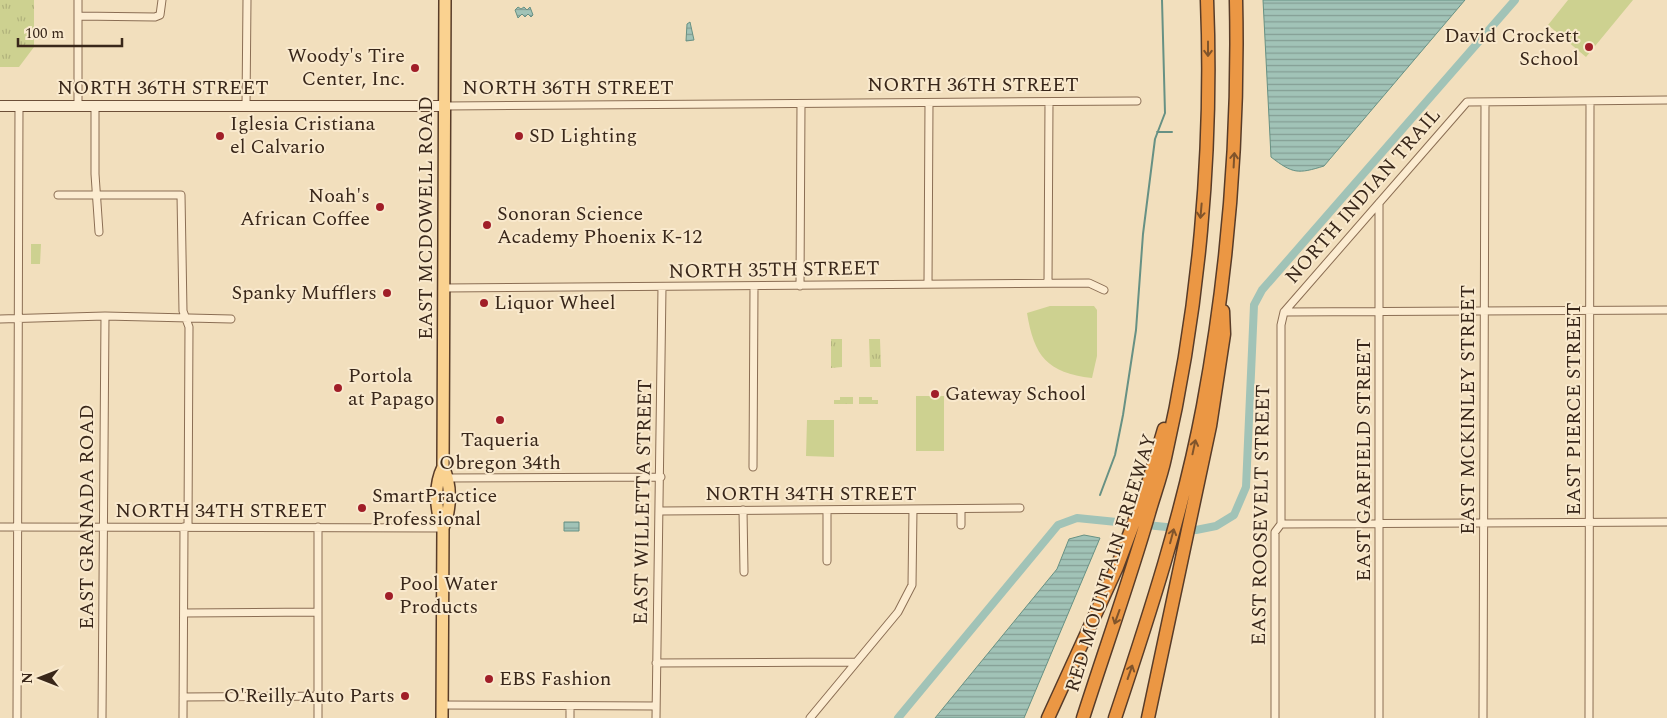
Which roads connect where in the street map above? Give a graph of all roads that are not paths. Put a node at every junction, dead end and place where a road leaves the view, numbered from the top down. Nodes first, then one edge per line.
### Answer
1 (78, 0) edge
2 (162, 0) edge
3 (247, 0) edge
4 (445, 0) edge
5 (1207, 0) edge
6 (1236, 0) edge
7 (78, 16) junction
8 (1137, 100) dead end
9 (1667, 100) edge
10 (1590, 101) junction
11 (1049, 102) junction
12 (1485, 102) junction
13 (929, 103) junction
14 (801, 104) junction
15 (0, 106) edge
16 (18, 106) junction
17 (78, 106) junction
18 (95, 106) junction
19 (246, 106) junction
20 (445, 106) junction
21 (58, 195) dead end
22 (97, 195) junction
23 (1379, 203) junction
24 (100, 232) dead end
25 (1048, 283) junction
26 (928, 284) junction
27 (800, 286) junction
28 (662, 287) junction
29 (754, 287) junction
30 (444, 288) junction
31 (1104, 290) dead end
32 (1590, 310) junction
33 (1667, 310) edge
34 (1484, 311) junction
35 (1284, 312) junction
36 (1380, 312) junction
37 (105, 316) junction
38 (0, 319) edge
39 (17, 319) junction
40 (187, 319) junction
41 (231, 319) dead end
42 (753, 467) dead end
43 (661, 477) junction
44 (443, 478) junction
45 (1150, 491) junction
46 (1189, 494) junction
47 (1020, 508) dead end
48 (913, 509) junction
49 (961, 509) junction
50 (743, 510) junction
51 (828, 510) junction
52 (661, 511) junction
53 (1590, 522) junction
54 (1667, 522) edge
55 (1380, 523) junction
56 (1484, 523) junction
57 (1281, 524) junction
58 (961, 525) dead end
59 (17, 526) junction
60 (0, 527) edge
61 (103, 527) junction
62 (186, 527) junction
63 (318, 527) junction
64 (442, 528) junction
65 (828, 561) dead end
66 (744, 572) dead end
67 (318, 612) junction
68 (184, 613) junction
69 (856, 662) junction
70 (656, 663) junction
71 (318, 696) junction
72 (183, 697) junction
73 (442, 705) junction
74 (570, 706) junction
75 (656, 706) junction
76 (16, 718) edge
77 (102, 718) edge
78 (183, 718) edge
79 (318, 718) edge
80 (442, 718) edge
81 (570, 718) edge
82 (656, 718) edge
83 (810, 718) edge
84 (1048, 718) edge
85 (1083, 718) edge
86 (1114, 718) edge
87 (1148, 718) edge
88 (1274, 718) edge
89 (1379, 718) edge
90 (1483, 718) edge
91 (1589, 718) edge

1 - 7 street
2 - 7 street
3 - 19 street
4 - 20 main road, EAST MCDOWELL ROAD
5 -> 45 highway
46 -> 6 highway
7 - 17 street
8 - 11 street, NORTH 36TH STREET
9 - 10 street
10 - 12 street
10 - 32 street, EAST PIERCE STREET
11 - 13 street, NORTH 36TH STREET
11 - 25 street
12 - 23 street, NORTH INDIAN TRAIL
12 - 34 street, EAST MCKINLEY STREET
13 - 14 street, NORTH 36TH STREET
13 - 26 street
14 - 20 street, NORTH 36TH STREET
14 - 27 street
15 - 16 main road, NORTH 36TH STREET
16 - 17 main road, NORTH 36TH STREET
16 - 39 street
17 - 18 main road, NORTH 36TH STREET
18 - 19 main road, NORTH 36TH STREET
18 - 22 street
19 - 20 main road, NORTH 36TH STREET
20 - 30 main road, EAST MCDOWELL ROAD
21 - 22 street
22 - 24 street
22 - 40 street
23 - 35 street, NORTH INDIAN TRAIL
23 - 36 street, EAST GARFIELD STREET
25 - 26 street, NORTH 35TH STREET
25 - 31 street, NORTH 35TH STREET
26 - 27 street, NORTH 35TH STREET
27 - 29 street, NORTH 35TH STREET
28 - 29 street, NORTH 35TH STREET
28 - 30 street, NORTH 35TH STREET
28 - 43 street, EAST WILLETTA STREET
29 - 42 street
30 - 44 main road, EAST MCDOWELL ROAD
32 - 33 street
32 - 34 street
32 - 53 street, EAST PIERCE STREET
34 - 36 street
34 - 56 street, EAST MCKINLEY STREET
35 - 36 street
35 - 57 street, EAST ROOSEVELT STREET
36 - 55 street, EAST GARFIELD STREET
37 - 39 street
37 - 40 street
37 - 61 street, EAST GRANADA ROAD
38 - 39 street
39 - 59 street
40 - 41 street
40 - 62 street
43 - 44 street
43 - 52 street, EAST WILLETTA STREET
44 - 64 main road, EAST MCDOWELL ROAD
45 - 84 highway
45 -> 85 highway, RED MOUNTAIN FREEWAY
86 -> 46 highway
46 - 87 highway
47 - 49 street, NORTH 34TH STREET
48 - 49 street, NORTH 34TH STREET
48 - 51 street, NORTH 34TH STREET
48 - 69 street
49 - 58 street
50 - 51 street, NORTH 34TH STREET
50 - 52 street, NORTH 34TH STREET
50 - 66 street
51 - 65 street
52 - 70 street, EAST WILLETTA STREET
53 - 54 street
53 - 56 street
53 - 91 street, EAST PIERCE STREET
55 - 56 street
55 - 57 street
55 - 89 street, EAST GARFIELD STREET
56 - 90 street, EAST MCKINLEY STREET
57 - 88 street, EAST ROOSEVELT STREET
59 - 60 street, NORTH 34TH STREET
59 - 61 street, NORTH 34TH STREET
59 - 76 street
61 - 62 street, NORTH 34TH STREET
61 - 77 street, EAST GRANADA ROAD
62 - 63 street, NORTH 34TH STREET
62 - 68 street
63 - 64 street, NORTH 34TH STREET
63 - 67 street
64 - 73 main road, EAST MCDOWELL ROAD
67 - 68 street
67 - 71 street
68 - 72 street
69 - 70 street
69 - 83 street
70 - 75 street, EAST WILLETTA STREET
71 - 72 street
71 - 79 street
72 - 78 street
73 - 74 street
73 - 80 main road, EAST MCDOWELL ROAD
74 - 75 street
74 - 81 street
75 - 82 street, EAST WILLETTA STREET

